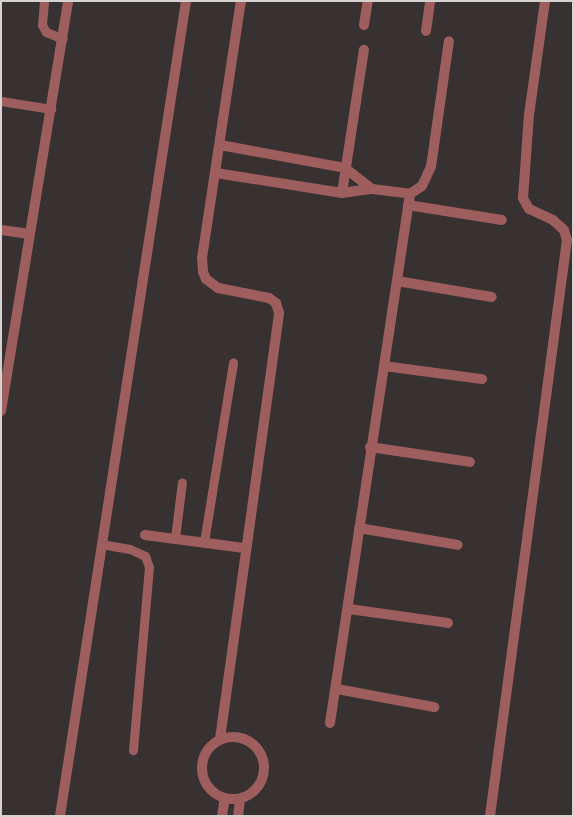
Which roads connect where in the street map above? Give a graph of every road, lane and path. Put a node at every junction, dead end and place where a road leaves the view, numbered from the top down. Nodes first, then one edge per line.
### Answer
1 (68, 1) edge
2 (186, 1) edge
3 (241, 1) edge
4 (368, 1) edge
5 (430, 1) edge
6 (545, 1) edge
7 (44, 2) edge
8 (364, 25) dead end
9 (426, 30) dead end
10 (62, 39) junction
11 (449, 41) dead end
12 (364, 50) dead end
13 (1, 101) edge
14 (51, 109) junction
15 (220, 146) junction
16 (345, 168) junction
17 (216, 173) junction
18 (372, 189) junction
19 (342, 193) junction
20 (410, 194) junction
21 (408, 205) junction
22 (502, 220) dead end
23 (1, 230) edge
24 (28, 234) junction
25 (397, 281) junction
26 (492, 297) dead end
27 (233, 362) dead end
28 (5, 366) edge
29 (384, 366) junction
30 (482, 379) dead end
31 (1, 411) edge
32 (370, 447) junction
33 (470, 462) dead end
34 (182, 482) dead end
35 (359, 528) junction
36 (145, 535) dead end
37 (175, 538) junction
38 (204, 542) junction
39 (101, 544) junction
40 (458, 545) dead end
41 (244, 548) junction
42 (349, 609) junction
43 (448, 623) dead end
44 (337, 689) junction
45 (434, 707) dead end
46 (330, 723) dead end
47 (220, 739) junction
48 (133, 750) dead end
49 (225, 798) junction
50 (240, 798) junction
51 (60, 816) edge
52 (222, 816) edge
53 (238, 816) edge
54 (490, 816) edge

1 - 10 street
2 - 39 street
3 - 15 street
4 - 8 street
5 - 9 street
6 - 54 street
7 - 10 lane
10 - 14 street
11 - 20 street
12 - 16 street
13 - 14 lane
14 - 24 street
15 - 16 street
15 - 17 street
16 - 18 street
16 - 19 street
17 - 19 street
17 - 41 street
18 - 19 street
18 - 20 street
20 - 21 street
21 - 22 street
21 - 25 street
23 - 24 street
24 - 28 street
25 - 26 street
25 - 29 street
27 - 38 lane
28 - 31 street
29 - 30 street
29 - 32 street
32 - 33 street
32 - 35 street
34 - 37 lane
35 - 40 street
35 - 42 street
36 - 37 street
37 - 38 street
38 - 41 street
39 - 48 lane
39 - 51 street
41 - 47 street
42 - 43 street
42 - 44 street
44 - 45 street
44 - 46 street
47 - 49 street
47 - 50 street
49 - 50 street
49 - 52 street
50 - 53 street

